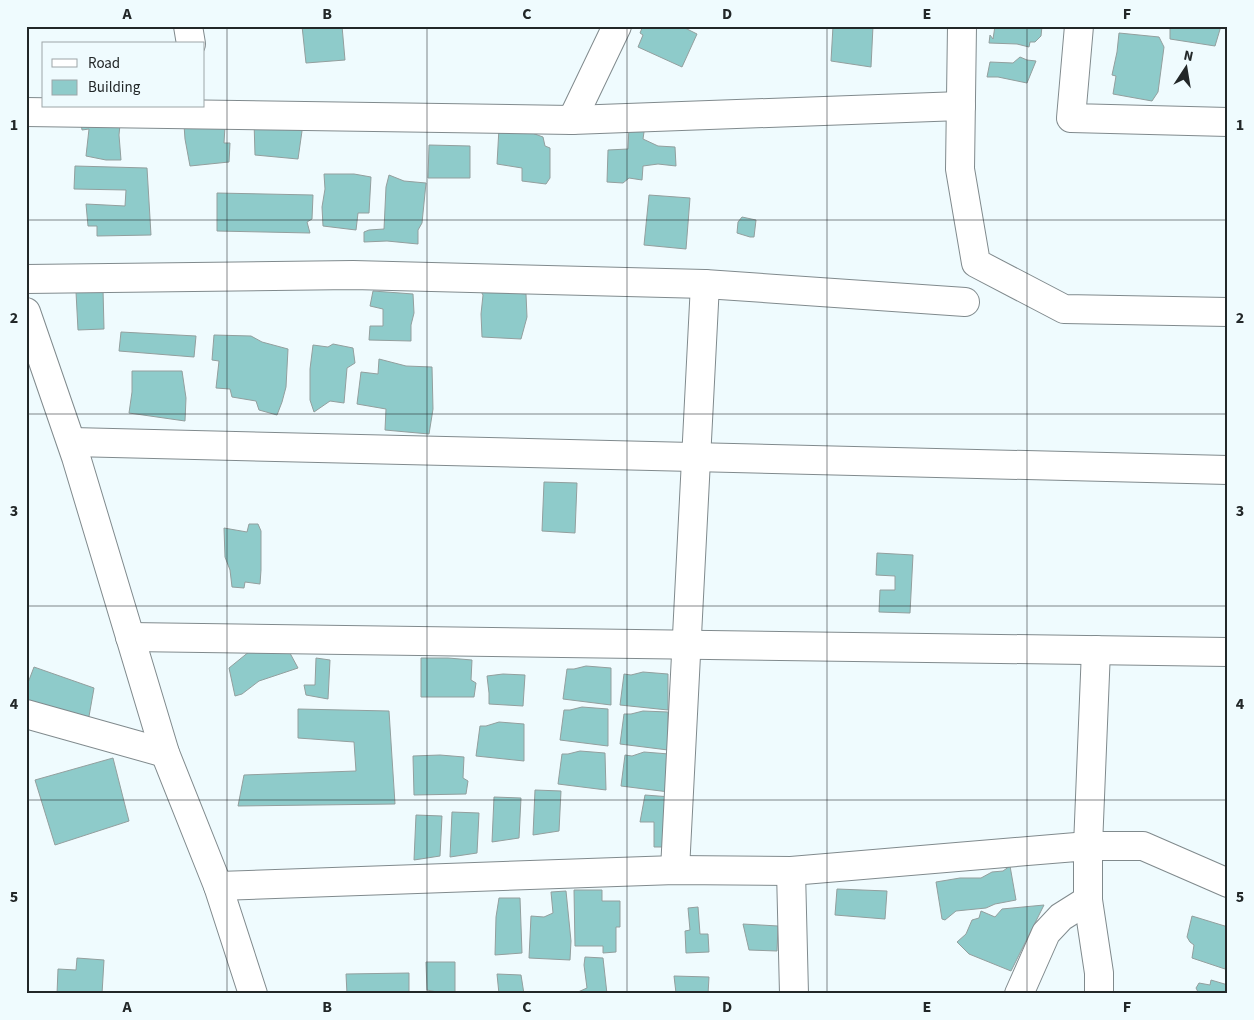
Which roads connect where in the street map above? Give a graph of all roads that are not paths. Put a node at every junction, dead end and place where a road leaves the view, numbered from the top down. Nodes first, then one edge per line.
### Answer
1 (188, 26) edge
2 (617, 26) edge
3 (962, 26) edge
4 (1079, 26) edge
5 (192, 42) edge
6 (961, 106) junction
7 (205, 108) edge
8 (26, 112) edge
9 (572, 120) junction
10 (1228, 122) edge
11 (26, 279) edge
12 (705, 284) junction
13 (966, 302) dead end
14 (1228, 312) edge
15 (29, 325) edge
16 (72, 442) junction
17 (696, 458) junction
18 (1228, 470) edge
19 (130, 637) junction
20 (686, 644) junction
21 (1096, 650) junction
22 (1228, 652) edge
23 (26, 714) edge
24 (165, 753) junction
25 (1088, 846) junction
26 (675, 870) junction
27 (791, 871) junction
28 (1228, 883) edge
29 (218, 886) junction
30 (1088, 900) junction
31 (253, 994) edge
32 (794, 994) edge
33 (1019, 994) edge
34 (1099, 994) edge

1 - 5 street
2 - 9 street
3 - 6 street
4 - 10 street
6 - 9 street
6 - 14 street
7 - 8 street
7 - 9 street
11 - 12 street
12 - 13 street
12 - 17 street
15 - 16 street
16 - 17 street
16 - 19 street
17 - 18 street
17 - 20 street
19 - 20 street
19 - 24 street
20 - 21 street
20 - 26 street
21 - 22 street
21 - 25 street
23 - 24 street
24 - 29 street
25 - 27 street
25 - 28 street
25 - 30 street
26 - 27 street
26 - 29 street
27 - 32 street
29 - 31 street
30 - 33 street
30 - 34 street

